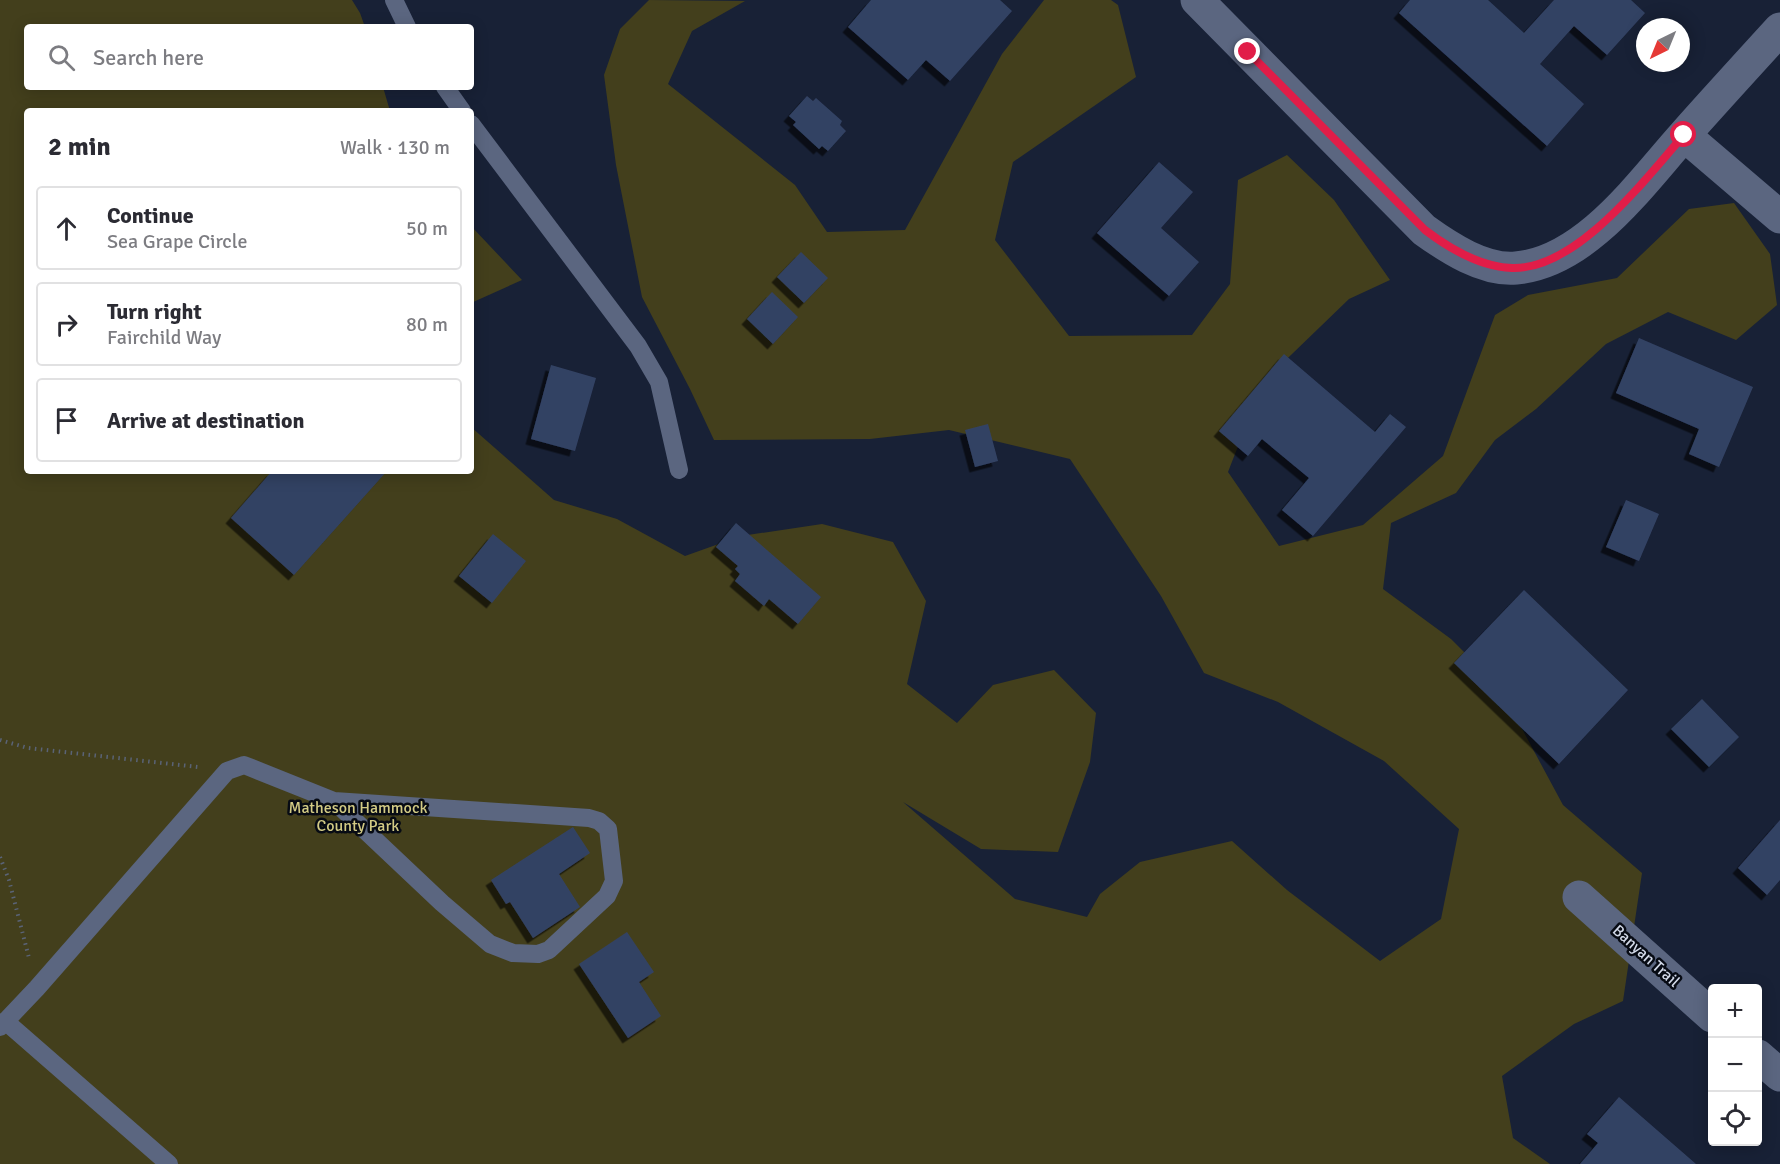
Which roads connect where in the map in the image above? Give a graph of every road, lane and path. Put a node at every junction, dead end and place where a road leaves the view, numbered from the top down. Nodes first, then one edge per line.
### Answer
1 (394, 0) edge
2 (1197, 0) edge
3 (406, 24) edge
4 (1780, 29) edge
5 (447, 90) edge
6 (460, 108) edge
7 (474, 128) edge
8 (1684, 135) junction
9 (1780, 217) edge
10 (679, 470) dead end
11 (0, 740) edge
12 (226, 771) junction
13 (334, 801) junction
14 (0, 857) edge
15 (1579, 897) dead end
16 (37, 988) junction
17 (1708, 1012) edge
18 (3, 1024) edge
19 (1762, 1060) edge
20 (1780, 1076) edge
21 (169, 1164) edge

1 - 3 lane
2 - 8 street
4 - 8 street
5 - 6 lane
7 - 10 lane
8 - 9 street
11 - 12 path
12 - 13 lane
12 - 16 lane
13 - 13 lane
14 - 16 path
15 - 17 street, Banyan Trail
16 - 18 lane
18 - 21 lane
19 - 20 street

